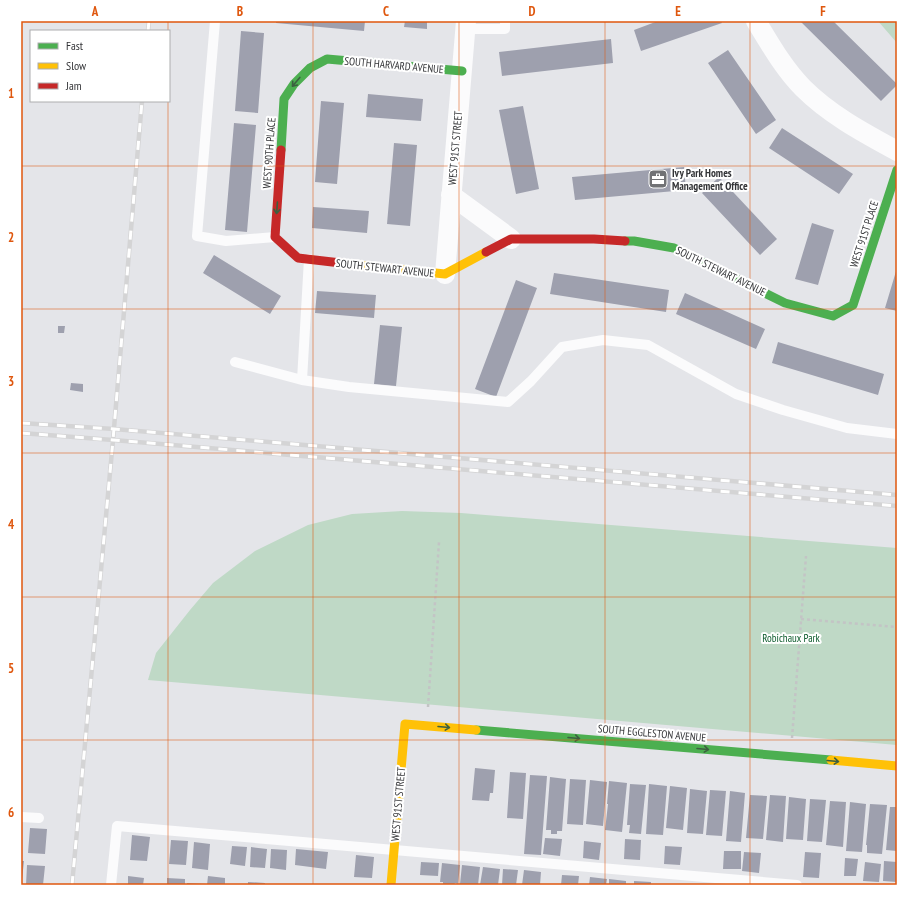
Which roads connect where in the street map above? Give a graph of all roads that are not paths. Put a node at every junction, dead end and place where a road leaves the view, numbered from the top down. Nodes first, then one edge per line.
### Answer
1 (215, 21) edge
2 (505, 21) edge
3 (756, 21) edge
4 (466, 25) edge
5 (327, 59) joint
6 (462, 71) junction
7 (897, 152) edge
8 (897, 170) edge
9 (451, 195) junction
10 (275, 237) junction
11 (511, 239) junction
12 (309, 259) junction
13 (444, 274) junction
14 (853, 305) joint
15 (235, 362) dead end
16 (302, 380) junction
17 (897, 434) edge
18 (405, 724) joint
19 (897, 766) edge
20 (21, 817) edge
21 (39, 818) dead end
22 (394, 850) junction
23 (111, 885) edge
24 (391, 885) edge
25 (798, 885) edge

1 - 10 lane
2 - 4 lane
3 - 7 street
4 - 6 street, WEST 91ST STREET
5 - 6 street, SOUTH HARVARD AVENUE
5 -> 10 street, WEST 90TH PLACE
6 - 9 street, WEST 91ST STREET
8 - 14 street, WEST 91ST PLACE
9 - 11 street
9 - 13 street, WEST 91ST STREET
10 - 12 street, SOUTH STEWART AVENUE
11 - 13 street, SOUTH STEWART AVENUE
11 - 14 street, SOUTH STEWART AVENUE
12 - 13 street, SOUTH STEWART AVENUE
12 - 16 lane
15 - 16 lane
16 - 17 lane
18 -> 19 street, SOUTH EGGLESTON AVENUE
18 - 22 street, WEST 91ST STREET
20 - 21 lane
22 - 23 lane
22 - 24 street, WEST 91ST STREET
22 - 25 lane

